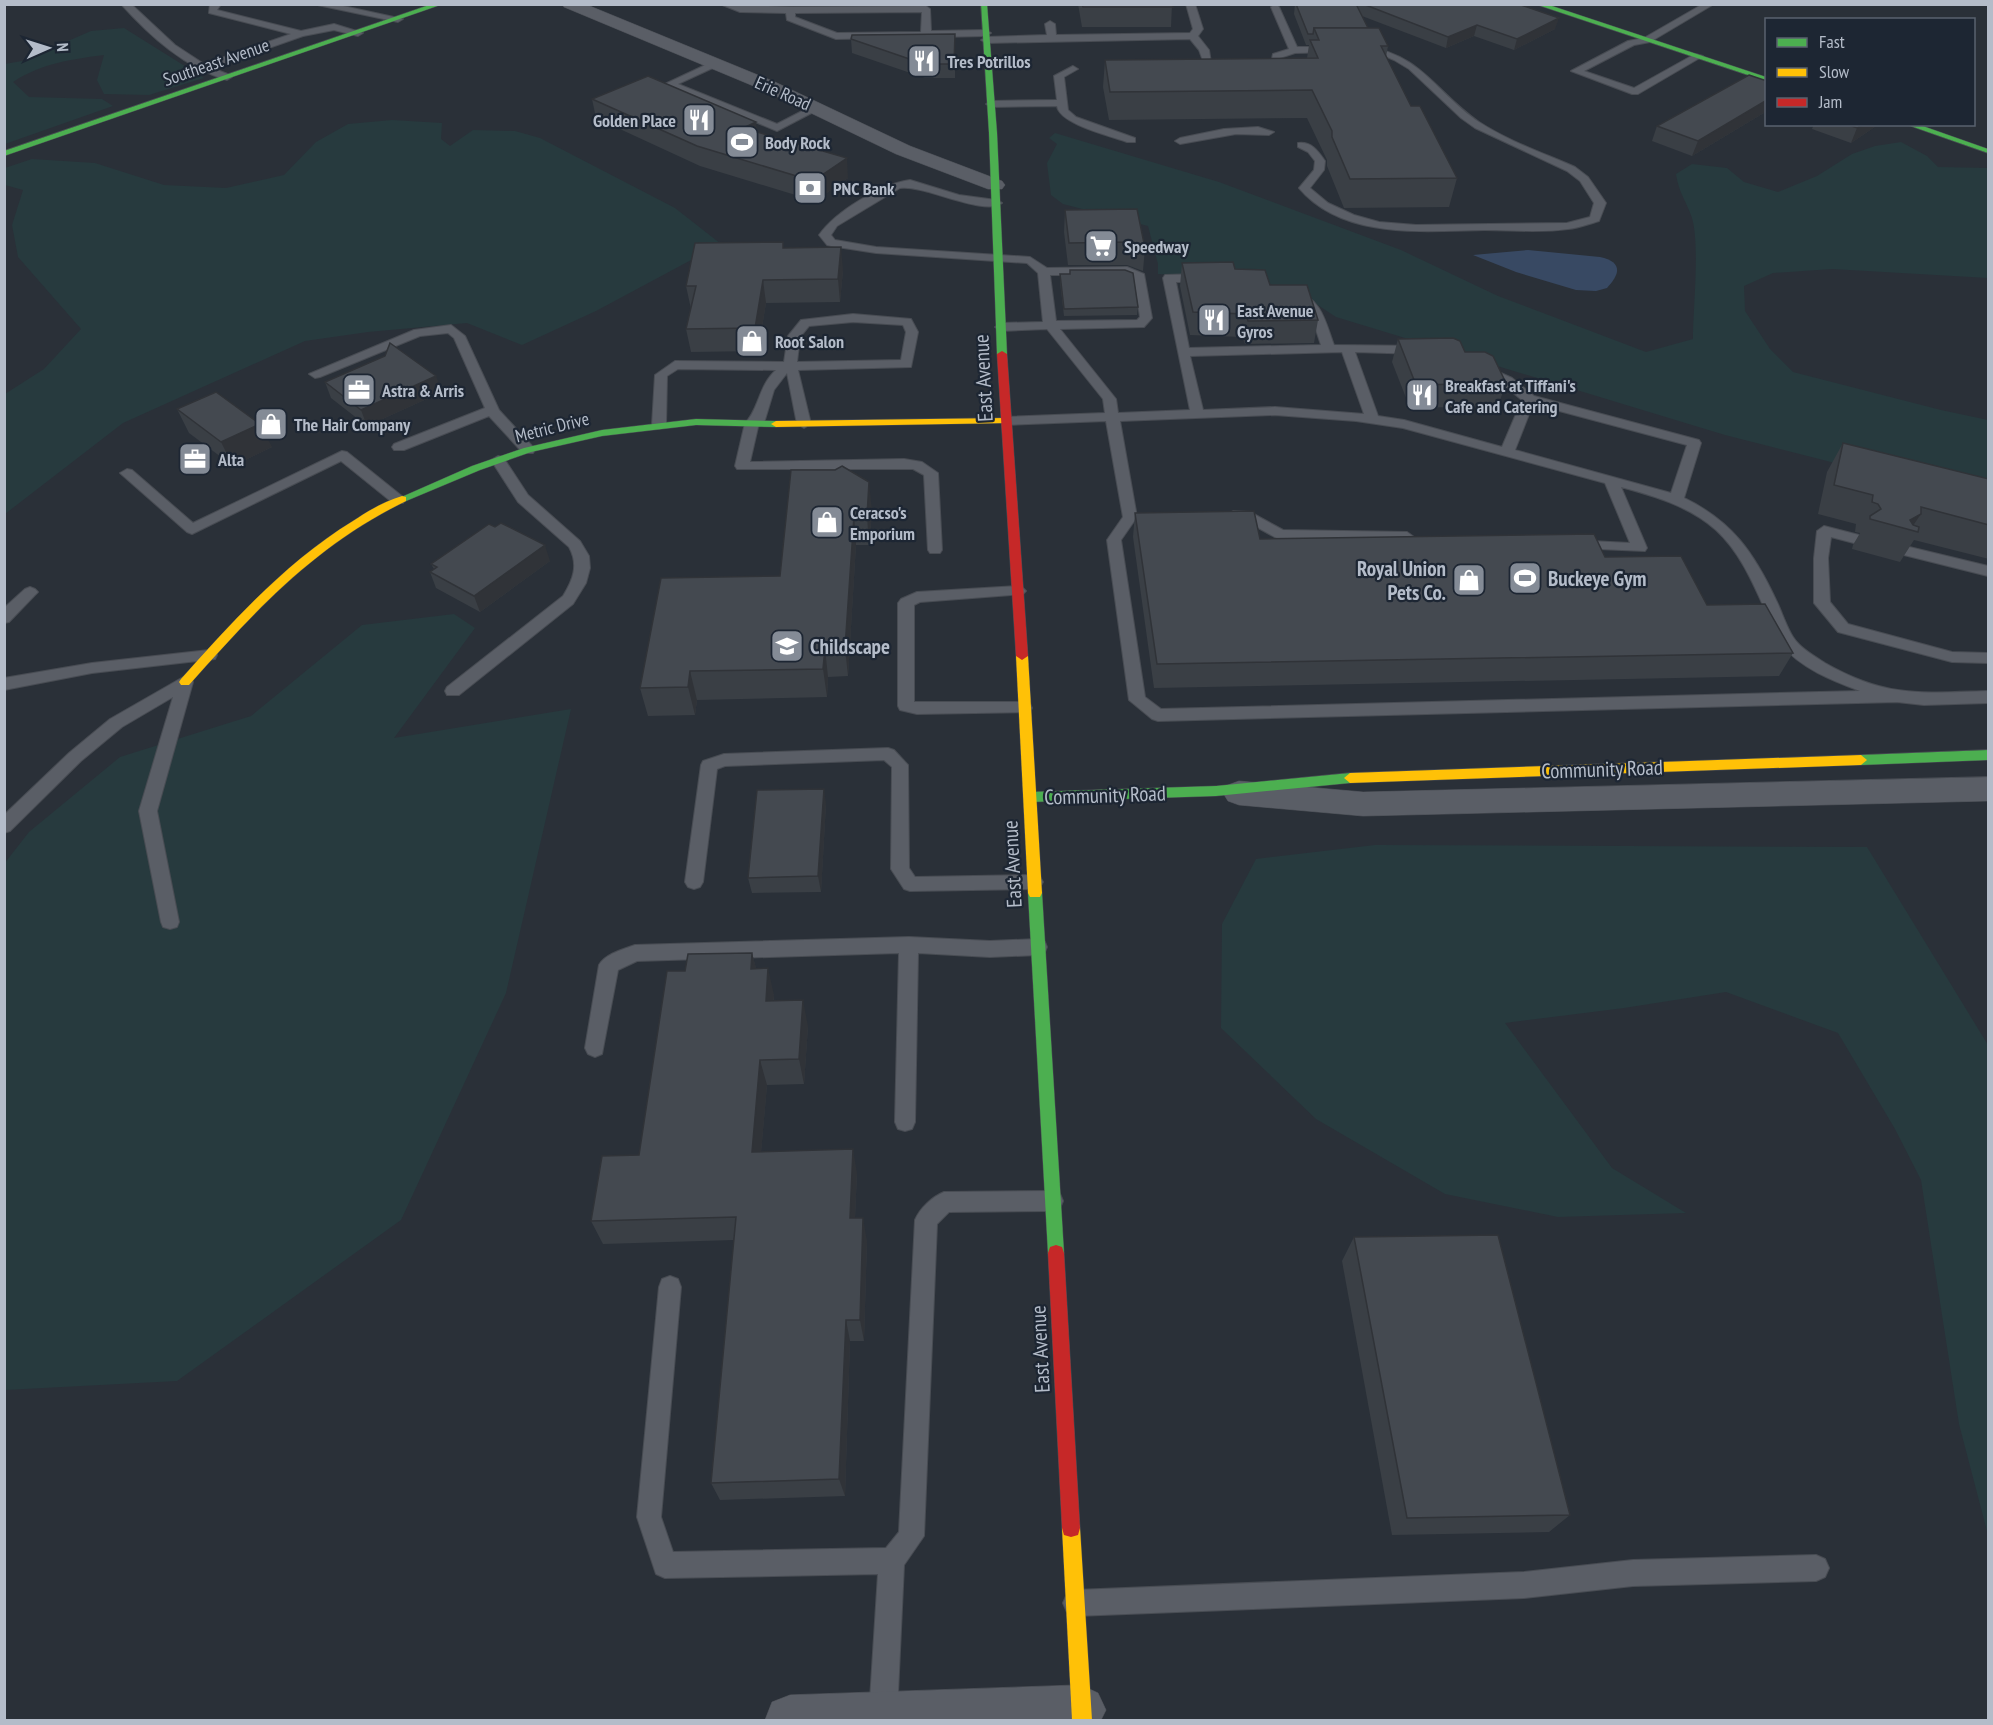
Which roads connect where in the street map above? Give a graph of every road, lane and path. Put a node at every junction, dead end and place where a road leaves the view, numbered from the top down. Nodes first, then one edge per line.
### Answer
1 (125, 4) edge
2 (217, 4) edge
3 (317, 4) edge
4 (440, 4) edge
5 (570, 4) edge
6 (724, 4) edge
7 (984, 4) edge
8 (1190, 4) edge
9 (1538, 4) edge
10 (1710, 4) edge
11 (1275, 7) dead end
12 (791, 10) junction
13 (399, 19) junction
14 (1050, 24) dead end
15 (358, 33) junction
16 (302, 34) junction
17 (926, 34) junction
18 (986, 36) junction
19 (1193, 36) junction
20 (1052, 38) junction
21 (1647, 40) junction
22 (1294, 50) junction
23 (1698, 56) junction
24 (714, 64) junction
25 (1273, 66) edge
26 (1209, 67) edge
27 (203, 68) junction
28 (1073, 69) dead end
29 (1764, 76) edge
30 (227, 77) junction
31 (1062, 103) junction
32 (990, 104) junction
33 (816, 108) junction
34 (1914, 126) edge
35 (1269, 132) dead end
36 (1131, 140) dead end
37 (1180, 141) dead end
38 (1302, 145) dead end
39 (1989, 151) edge
40 (4, 154) edge
41 (995, 185) junction
42 (996, 203) junction
43 (998, 258) junction
44 (1044, 272) junction
45 (1211, 278) edge
46 (1284, 292) edge
47 (1050, 325) junction
48 (1001, 327) junction
49 (1347, 348) junction
50 (1329, 349) junction
51 (1429, 350) edge
52 (1184, 352) junction
53 (1467, 361) edge
54 (790, 366) junction
55 (315, 375) dead end
56 (1529, 399) junction
57 (492, 410) junction
58 (1197, 413) junction
59 (1112, 415) junction
60 (1373, 420) junction
61 (1005, 421) junction
62 (755, 423) junction
63 (804, 424) junction
64 (659, 425) junction
65 (399, 447) dead end
66 (528, 450) junction
67 (1506, 452) junction
68 (498, 460) junction
69 (127, 473) dead end
70 (1611, 482) junction
71 (398, 500) junction
72 (1676, 500) junction
73 (1222, 515) edge
74 (1418, 537) edge
75 (1854, 538) dead end
76 (1562, 542) edge
77 (935, 550) dead end
78 (1901, 550) edge
79 (1989, 571) edge
80 (1018, 591) junction
81 (30, 592) dead end
82 (4, 618) edge
83 (209, 655) junction
84 (1989, 658) edge
85 (185, 682) junction
86 (4, 684) edge
87 (453, 691) dead end
88 (1902, 696) junction
89 (1989, 697) edge
90 (1024, 708) junction
91 (1989, 755) edge
92 (1989, 789) edge
93 (1216, 791) junction
94 (1030, 797) junction
95 (4, 826) edge
96 (694, 882) dead end
97 (1034, 882) junction
98 (170, 922) dead end
99 (909, 945) junction
100 (1038, 947) junction
101 (595, 1048) dead end
102 (905, 1122) dead end
103 (1052, 1201) junction
104 (670, 1287) dead end
105 (892, 1561) junction
106 (1816, 1568) dead end
107 (1076, 1603) junction
108 (1082, 1715) edge
109 (883, 1717) junction
110 (790, 1720) edge

1 - 27 lane
2 - 16 lane
3 - 13 lane
4 - 13 main road, Southeast Avenue
5 - 24 street, Erie Road
6 - 12 lane
7 - 18 main road, East Avenue
8 - 19 lane
9 - 21 main road
10 - 21 lane
11 - 22 lane
12 - 17 lane
12 - 17 lane
13 - 15 main road, Southeast Avenue
14 - 20 lane
15 - 16 lane
15 - 30 main road, Southeast Avenue
16 - 27 lane
17 - 18 lane
18 - 20 lane
18 - 32 main road, East Avenue
19 - 20 lane
19 - 26 lane
21 - 23 main road
21 - 23 lane
22 - 25 lane
22 - 38 lane
23 - 29 main road
24 - 33 street, Erie Road
24 - 33 lane
27 - 30 lane
28 - 31 lane
30 - 40 main road, Southeast Avenue
31 - 32 lane
31 - 36 lane
32 - 41 main road, East Avenue
33 - 41 street, Erie Road
34 - 39 main road
35 - 37 lane
41 - 42 main road, East Avenue
42 - 43 main road, East Avenue
42 - 43 lane
43 - 44 lane
43 - 48 main road, East Avenue
44 - 47 lane
44 - 47 lane
45 - 52 lane
46 - 50 lane
47 - 48 lane
47 - 59 lane
48 - 61 main road, East Avenue
49 - 50 lane
49 - 51 lane
49 - 60 lane
50 - 52 lane
52 - 58 lane
53 - 56 lane
54 - 54 lane
54 - 62 lane
54 - 63 lane
54 - 64 lane
55 - 57 lane
56 - 67 lane
56 - 72 lane
57 - 65 lane
57 - 66 lane
58 - 59 lane
58 - 60 lane
59 - 61 lane
59 - 88 lane
60 - 67 lane
61 - 63 main road, Metric Drive
61 - 80 main road, East Avenue
62 - 63 main road, Metric Drive
62 - 64 main road, Metric Drive
62 - 77 lane
64 - 66 main road, Metric Drive
66 - 68 main road, Metric Drive
67 - 70 lane
68 - 71 main road, Metric Drive
68 - 87 lane
69 - 71 lane
70 - 72 lane
70 - 76 lane
71 - 83 main road, Metric Drive
72 - 88 lane
73 - 74 lane
75 - 84 lane
78 - 79 lane
80 - 90 main road, East Avenue
80 - 90 lane
81 - 82 lane
83 - 85 main road, Metric Drive
83 - 86 lane
85 - 95 lane
85 - 98 lane
88 - 89 lane
90 - 94 main road, East Avenue
91 - 93 main road, Community Road
92 - 93 street, Community Road
93 - 94 main road, Community Road
94 - 97 main road, East Avenue
96 - 97 lane
97 - 100 main road, East Avenue
99 - 100 lane
99 - 101 lane
99 - 102 lane
100 - 103 main road, East Avenue
103 - 105 lane
103 - 107 main road, East Avenue
104 - 105 lane
105 - 109 lane
106 - 107 lane
107 - 108 main road, East Avenue
108 - 109 street
109 - 110 street

